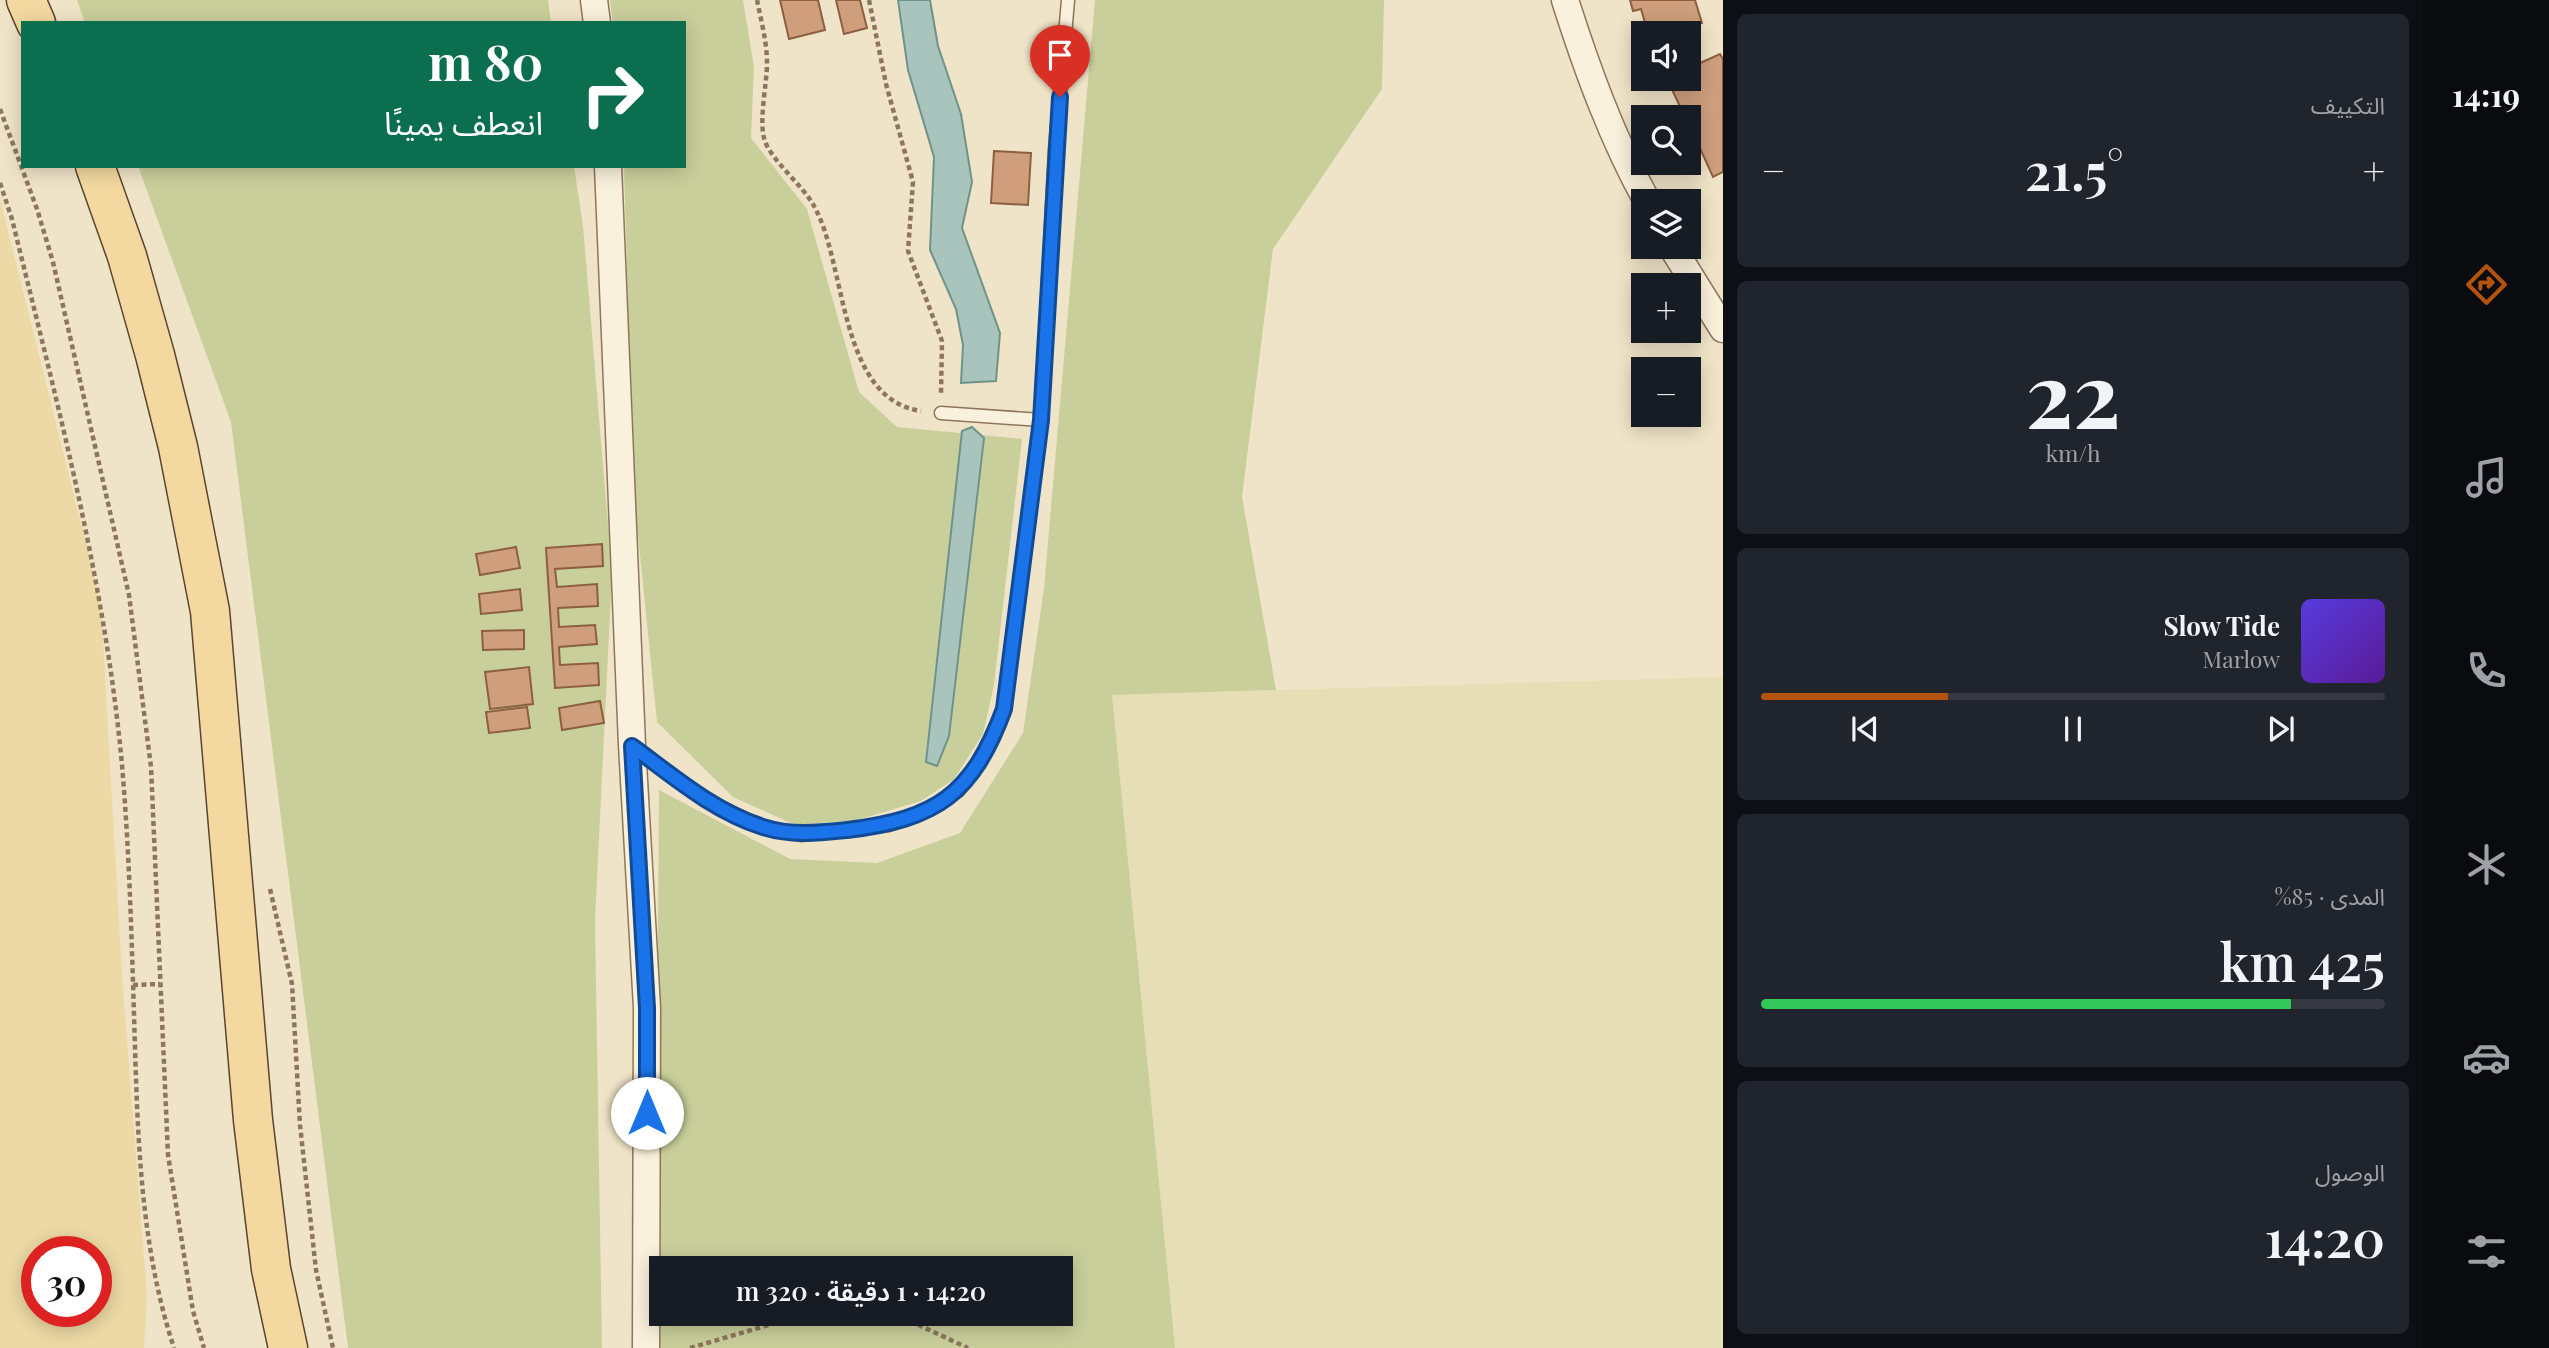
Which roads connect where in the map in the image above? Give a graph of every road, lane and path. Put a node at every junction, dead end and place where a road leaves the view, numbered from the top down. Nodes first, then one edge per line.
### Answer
1 (26, 0) edge
2 (594, 0) edge
3 (757, 0) edge
4 (869, 0) edge
5 (1068, 0) edge
6 (1564, 0) edge
7 (35, 21) edge
8 (597, 21) edge
9 (0, 110) edge
10 (21, 166) edge
11 (22, 168) edge
12 (96, 168) edge
13 (608, 168) edge
14 (0, 183) edge
15 (1641, 189) edge
16 (1679, 259) edge
17 (1723, 329) edge
18 (941, 413) junction
19 (1041, 420) junction
20 (632, 746) junction
21 (160, 984) junction
22 (133, 985) junction
23 (765, 1326) edge
24 (921, 1326) edge
25 (174, 1348) edge
26 (204, 1348) edge
27 (288, 1348) edge
28 (646, 1348) edge
29 (690, 1348) edge
30 (968, 1348) edge

1 - 7 main road
2 - 8 street
3 - 18 path
4 - 18 path
5 - 19 lane
6 - 15 street
9 - 10 path
11 - 21 path
12 - 27 main road
13 - 20 street
14 - 22 path
16 - 17 street
18 - 19 lane
19 - 20 lane
20 - 28 street
21 - 22 path
21 - 26 path
22 - 25 path
23 - 29 path
24 - 30 path

